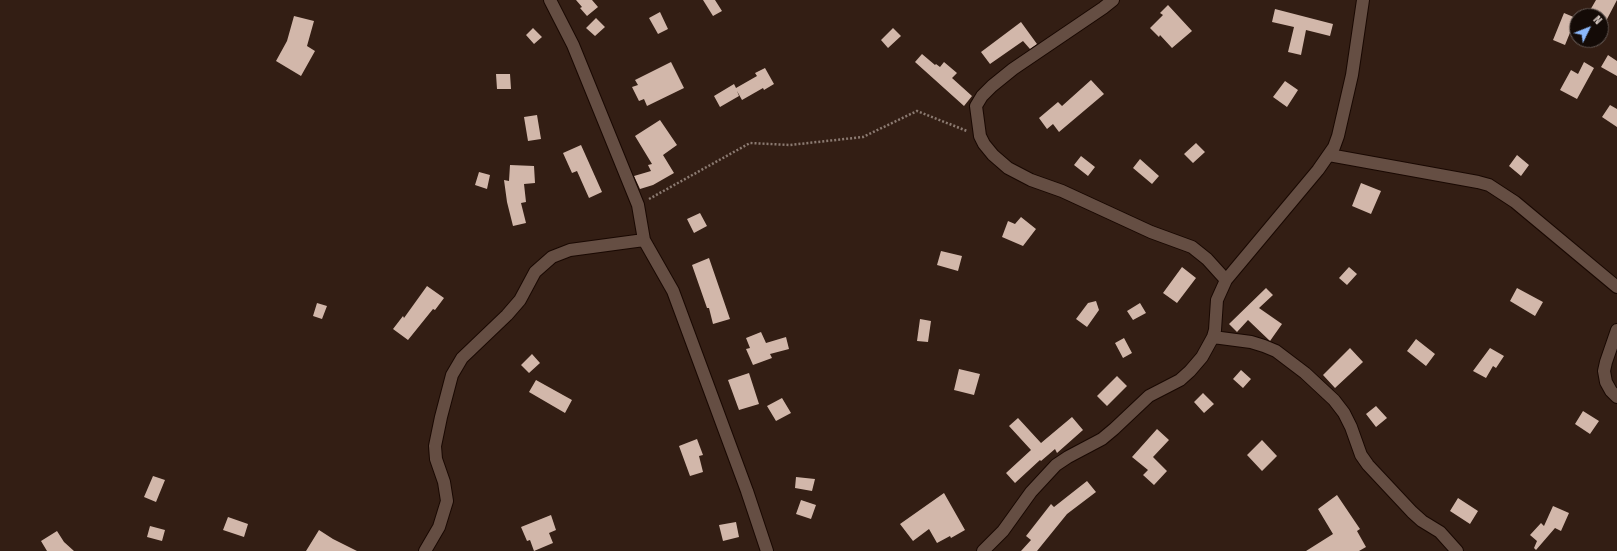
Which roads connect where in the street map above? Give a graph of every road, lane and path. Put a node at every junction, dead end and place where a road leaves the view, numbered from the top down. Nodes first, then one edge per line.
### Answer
1 (550, 0) edge
2 (1113, 0) edge
3 (1363, 0) edge
4 (980, 136) junction
5 (1329, 155) junction
6 (638, 205) junction
7 (644, 240) junction
8 (1226, 280) junction
9 (1617, 287) edge
10 (1617, 330) edge
11 (1213, 337) junction
12 (1617, 396) edge
13 (425, 551) edge
14 (767, 551) edge
15 (983, 551) edge
16 (1457, 551) edge

1 - 6 street
2 - 4 street
3 - 5 street
4 - 6 path
4 - 8 street
5 - 8 street
5 - 9 street
6 - 7 street
7 - 13 street
7 - 14 street
8 - 11 street
10 - 12 street
11 - 15 street
11 - 16 street

